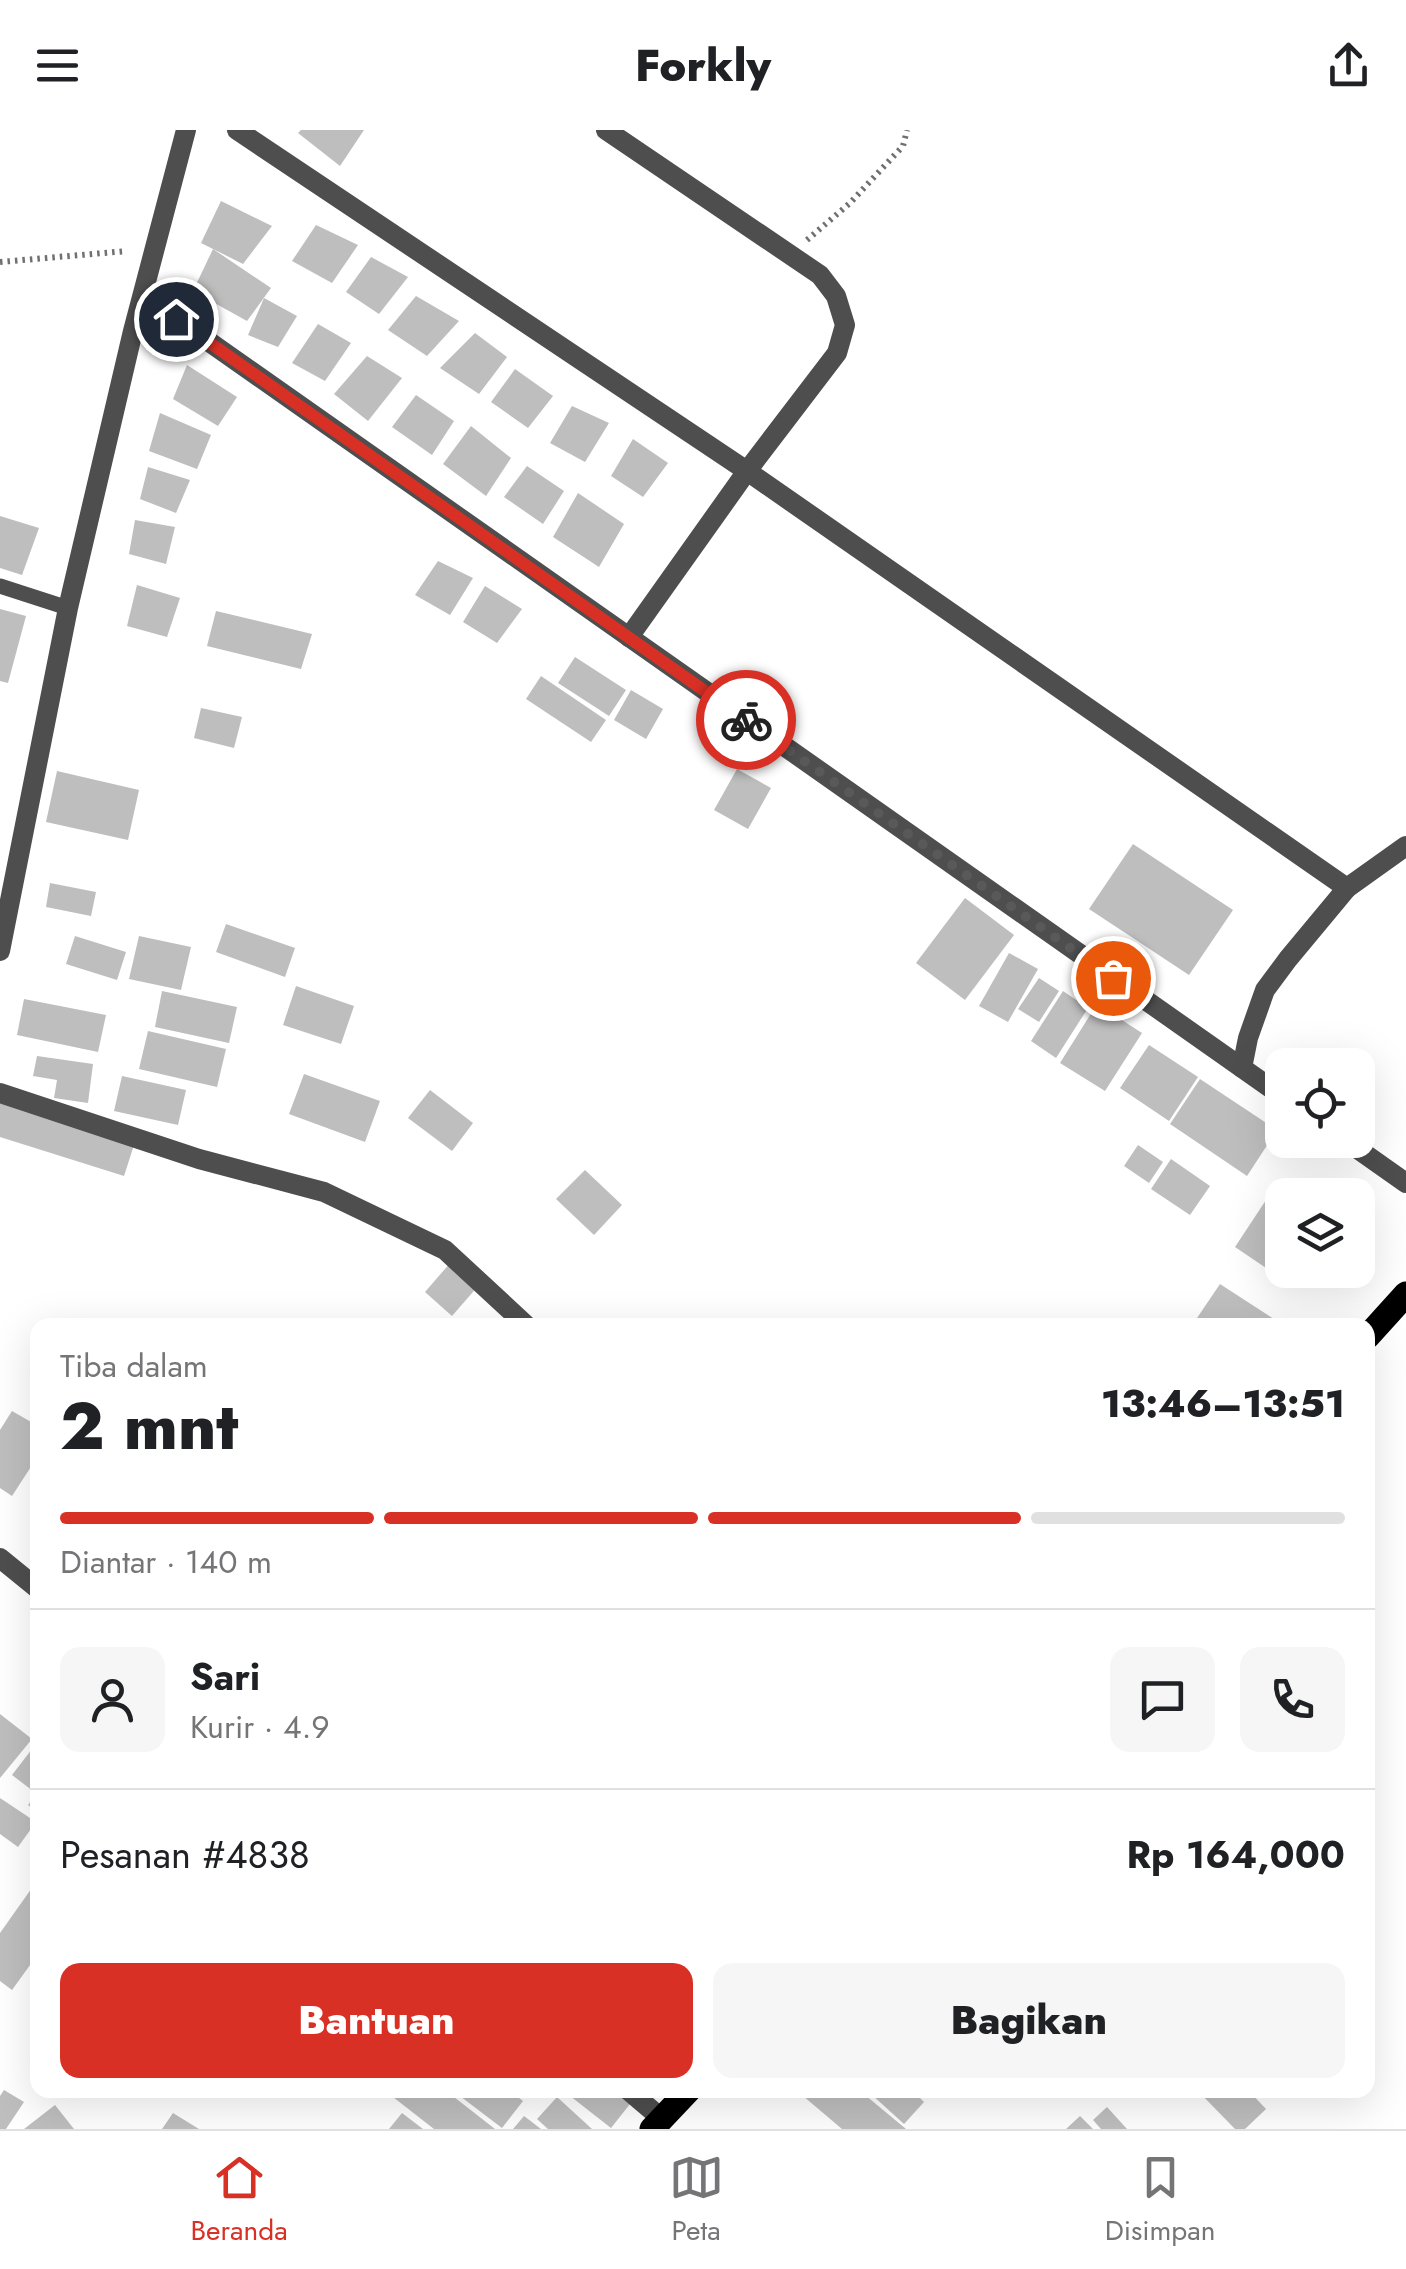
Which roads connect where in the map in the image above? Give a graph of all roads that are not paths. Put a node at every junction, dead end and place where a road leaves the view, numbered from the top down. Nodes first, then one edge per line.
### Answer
1 (186, 130) edge
2 (238, 130) edge
3 (606, 130) edge
4 (144, 296) junction
5 (746, 471) junction
6 (0, 586) edge
7 (68, 608) junction
8 (629, 637) junction
9 (1406, 846) edge
10 (1347, 888) junction
11 (0, 951) edge
12 (1242, 1068) junction
13 (1265, 1084) edge
14 (0, 1093) edge
15 (1371, 1158) edge
16 (1406, 1183) edge
17 (1406, 1294) edge
18 (518, 1318) edge
19 (1375, 1328) edge
20 (0, 1558) edge
21 (30, 1582) edge
22 (635, 2098) edge
23 (681, 2098) edge
24 (657, 2124) edge

1 - 4 street
2 - 5 street
3 - 5 street
4 - 7 street
4 - 8 street
5 - 8 street
5 - 10 street
6 - 7 lane
7 - 11 street
8 - 12 street
9 - 10 street
10 - 12 street
12 - 13 street
14 - 18 street
15 - 16 street
17 - 19 main road
20 - 21 street
22 - 24 street
23 - 24 main road

